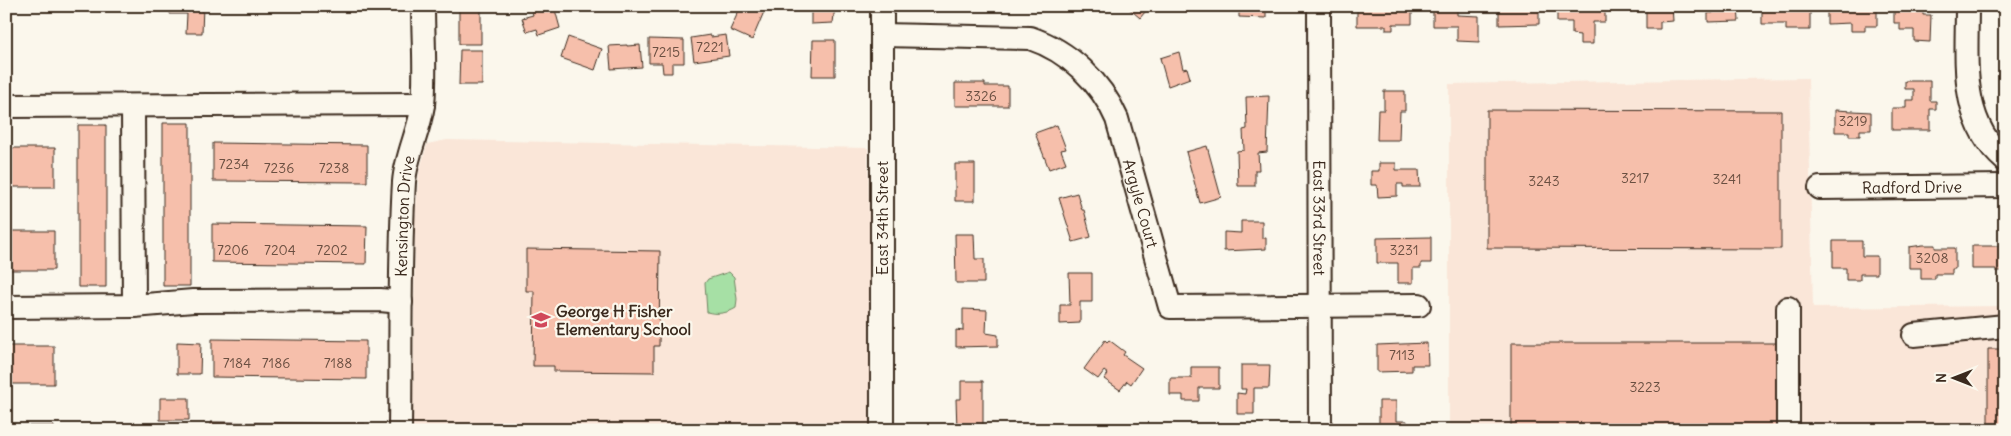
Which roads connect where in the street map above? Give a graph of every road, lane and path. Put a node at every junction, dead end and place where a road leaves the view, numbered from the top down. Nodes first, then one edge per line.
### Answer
1 (423, 6) edge
2 (882, 6) edge
3 (1319, 6) edge
4 (1967, 6) edge
5 (882, 35) junction
6 (423, 104) junction
7 (6, 106) edge
8 (133, 106) junction
9 (2005, 160) edge
10 (2005, 186) edge
11 (1820, 188) dead end
12 (401, 302) junction
13 (1419, 305) dead end
14 (134, 306) junction
15 (1320, 306) junction
16 (6, 307) edge
17 (1788, 308) dead end
18 (2005, 326) edge
19 (1914, 335) dead end
20 (400, 430) edge
21 (882, 430) edge
22 (1320, 430) edge
23 (1788, 430) edge

1 - 6 street, Kensington Drive
2 - 5 street, East 34th Street
3 - 15 street, East 33rd Street
4 - 9 street
5 - 15 street, Argyle Court
5 - 21 street, East 34th Street
6 - 8 street
6 - 12 street, Kensington Drive
7 - 8 street
8 - 14 street
10 - 11 street, Radford Drive
12 - 14 street
12 - 20 street, Kensington Drive
13 - 15 street, Argyle Court
14 - 16 street
15 - 22 street, East 33rd Street
17 - 23 street
18 - 19 street

